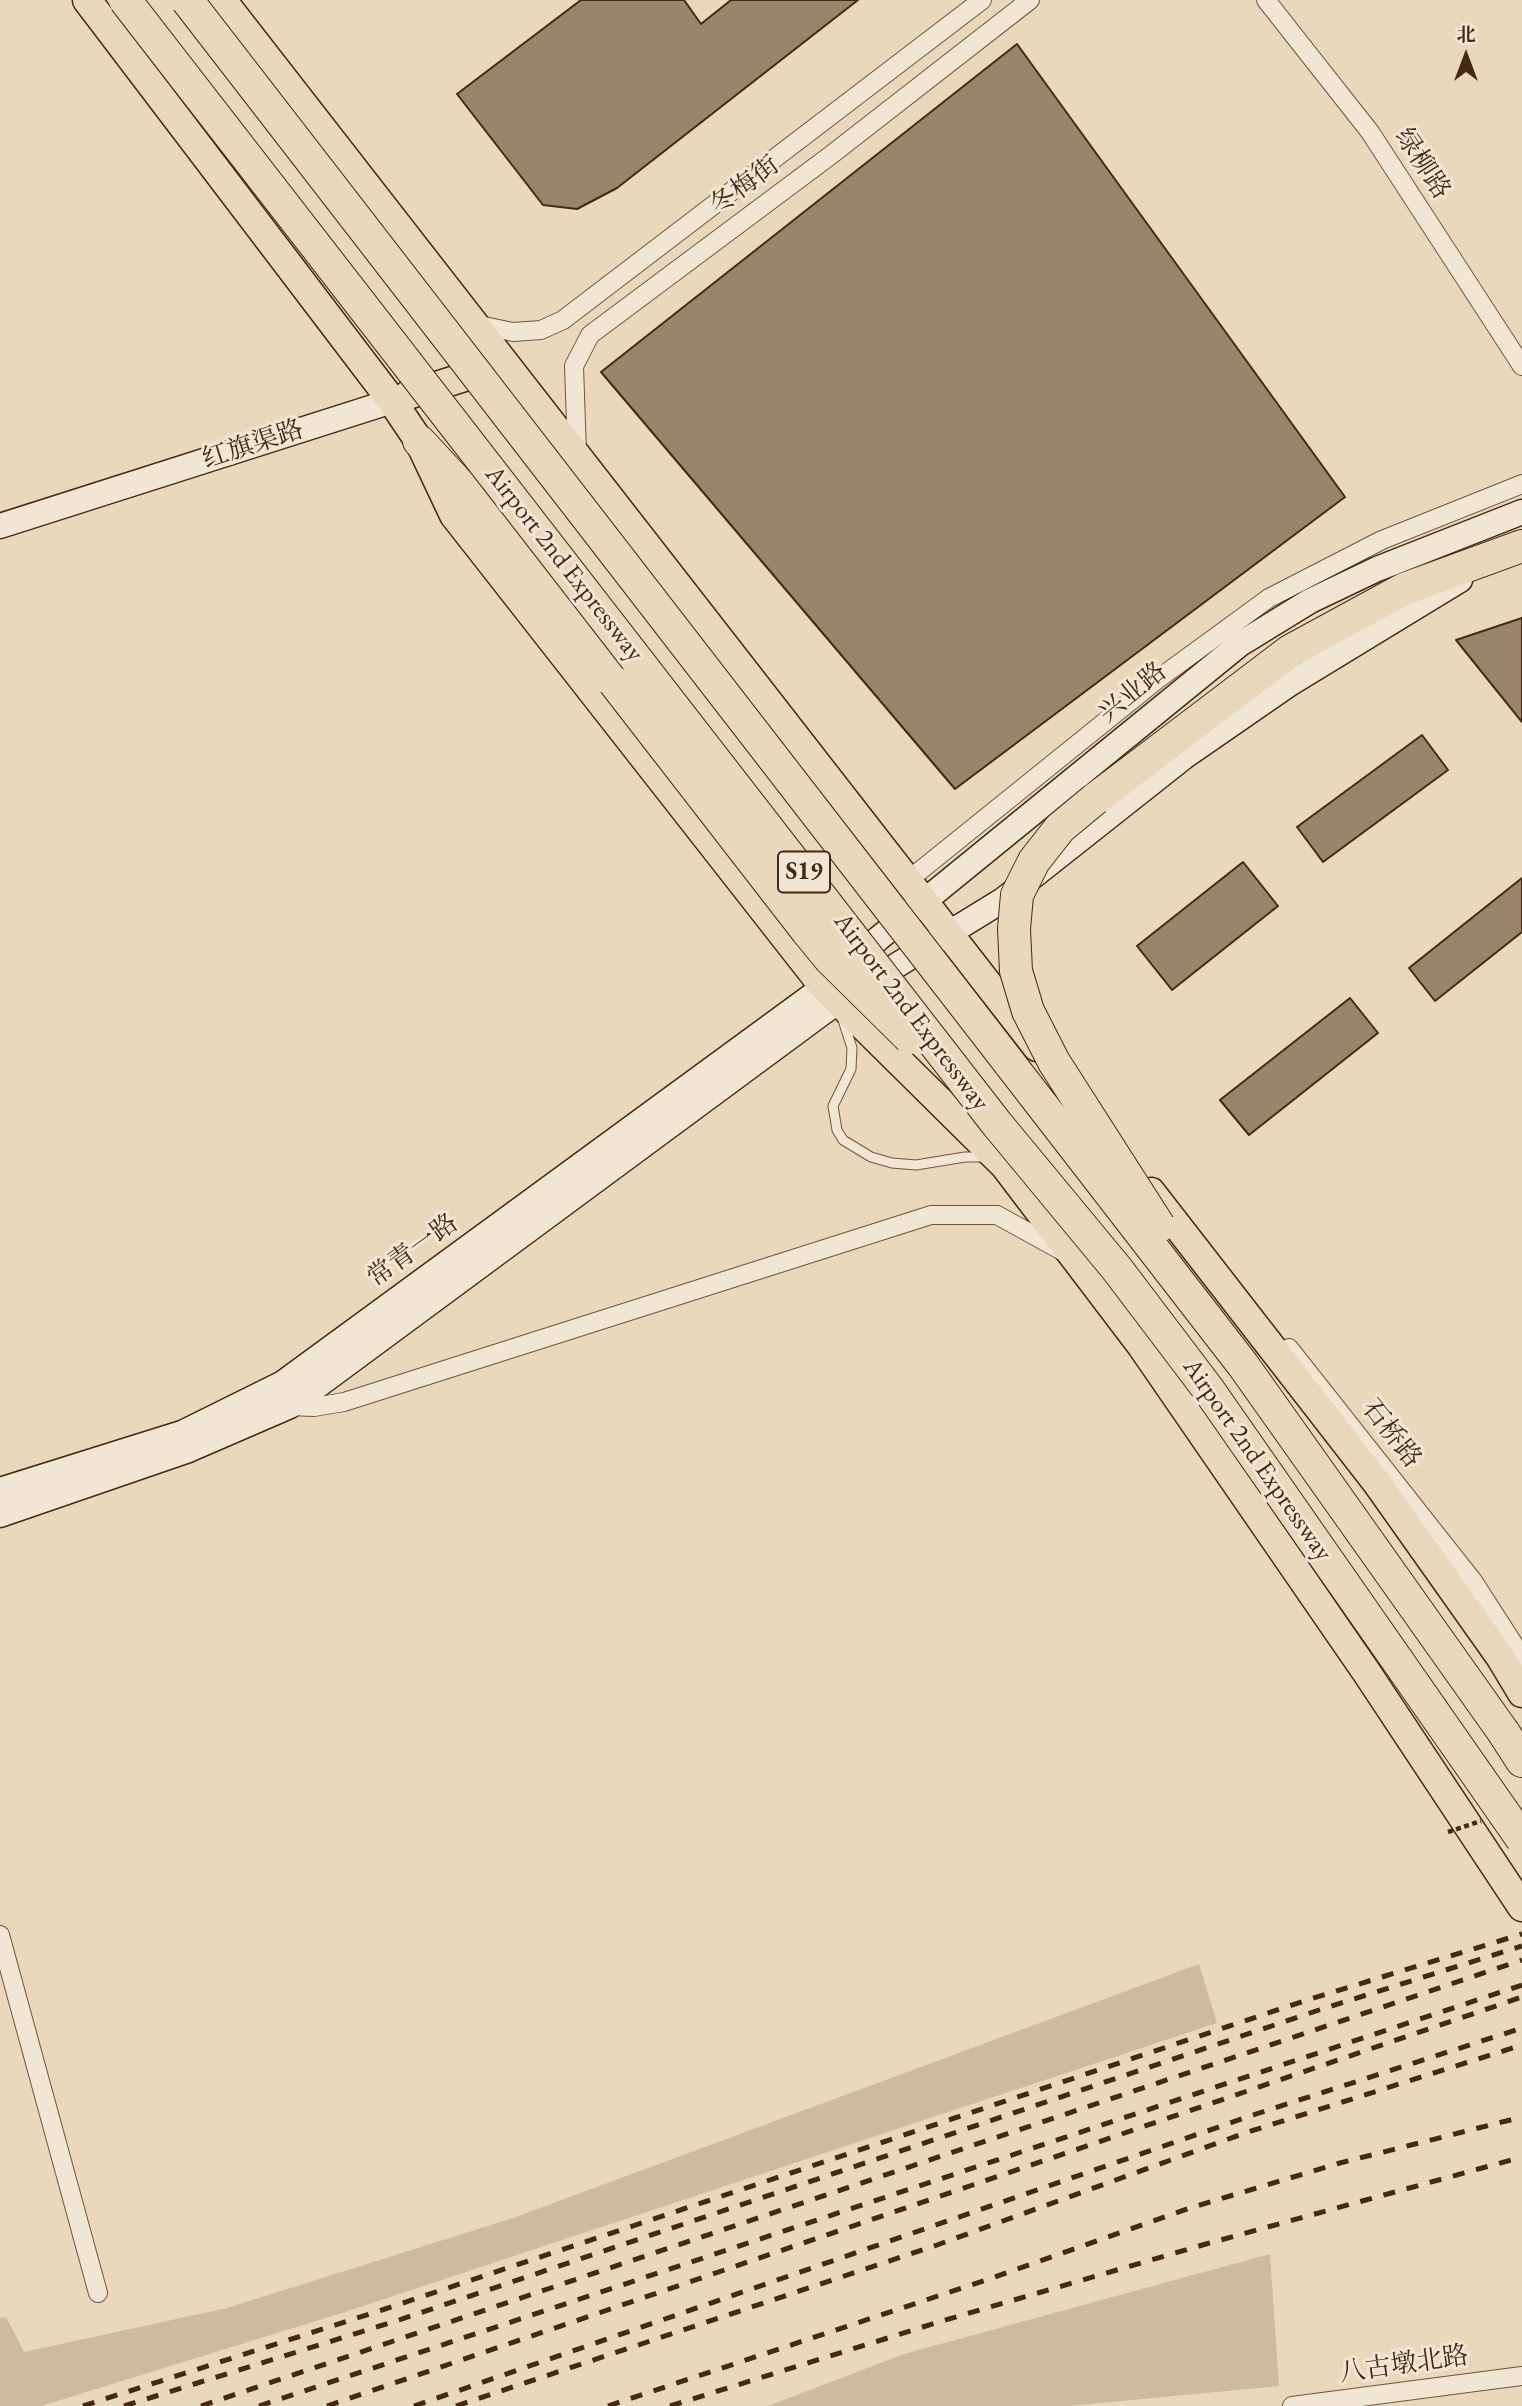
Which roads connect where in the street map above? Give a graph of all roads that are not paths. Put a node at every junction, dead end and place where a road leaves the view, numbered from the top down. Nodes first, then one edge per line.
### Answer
1 (87, 0) edge
2 (125, 0) edge
3 (187, 0) edge
4 (222, 0) edge
5 (982, 0) edge
6 (1030, 0) edge
7 (1266, 0) edge
8 (473, 323) junction
9 (505, 364) junction
10 (1522, 366) edge
11 (392, 401) junction
12 (419, 440) junction
13 (577, 457) junction
14 (1522, 484) edge
15 (1522, 512) edge
16 (0, 526) edge
17 (1522, 546) edge
18 (914, 893) junction
19 (949, 936) junction
20 (831, 994) junction
21 (997, 1124) junction
22 (1005, 1166) junction
23 (1075, 1258) junction
24 (1202, 1258) junction
25 (1242, 1365) junction
26 (289, 1406) junction
27 (0, 1490) edge
28 (0, 1515) edge
29 (1522, 1657) edge
30 (1522, 1693) edge
31 (1522, 1762) edge
32 (1522, 1839) edge
33 (1522, 1907) edge
34 (0, 1935) edge
35 (98, 2293) dead end
36 (1522, 2376) edge
37 (1292, 2406) edge

1 - 11 main road
2 - 21 highway, Airport 2nd Expressway / S19, bridge
3 - 25 highway, Airport 2nd Expressway / S19, bridge
4 - 8 main road
5 - 8 street, 冬梅街
6 - 13 street, 冬梅街
7 - 10 street, 绿柳路
8 - 9 main road
9 - 11 main road, 红旗渠路
9 - 13 main road
11 - 12 main road
11 - 16 main road, 红旗渠路
12 - 20 main road
12 - 21 highway, bridge
13 - 18 main road
14 - 18 street
15 - 18 main road, 兴业路
17 - 19 main road
17 - 25 highway, bridge
18 - 19 main road
18 - 20 main road, 兴业路
19 - 20 main road
19 - 24 main road
20 - 22 main road
20 - 22 lane
20 - 26 main road, 常青一路
20 - 27 main road, 常青一路
21 - 32 highway, Airport 2nd Expressway / S19, bridge
22 - 23 main road
23 - 26 street, 常青一路
23 - 33 main road
24 - 29 street, 石桥路
24 - 30 main road
25 - 31 highway, Airport 2nd Expressway / S19, bridge
26 - 28 main road, 常青一路
34 - 35 street
36 - 37 street, 八古墩北路

